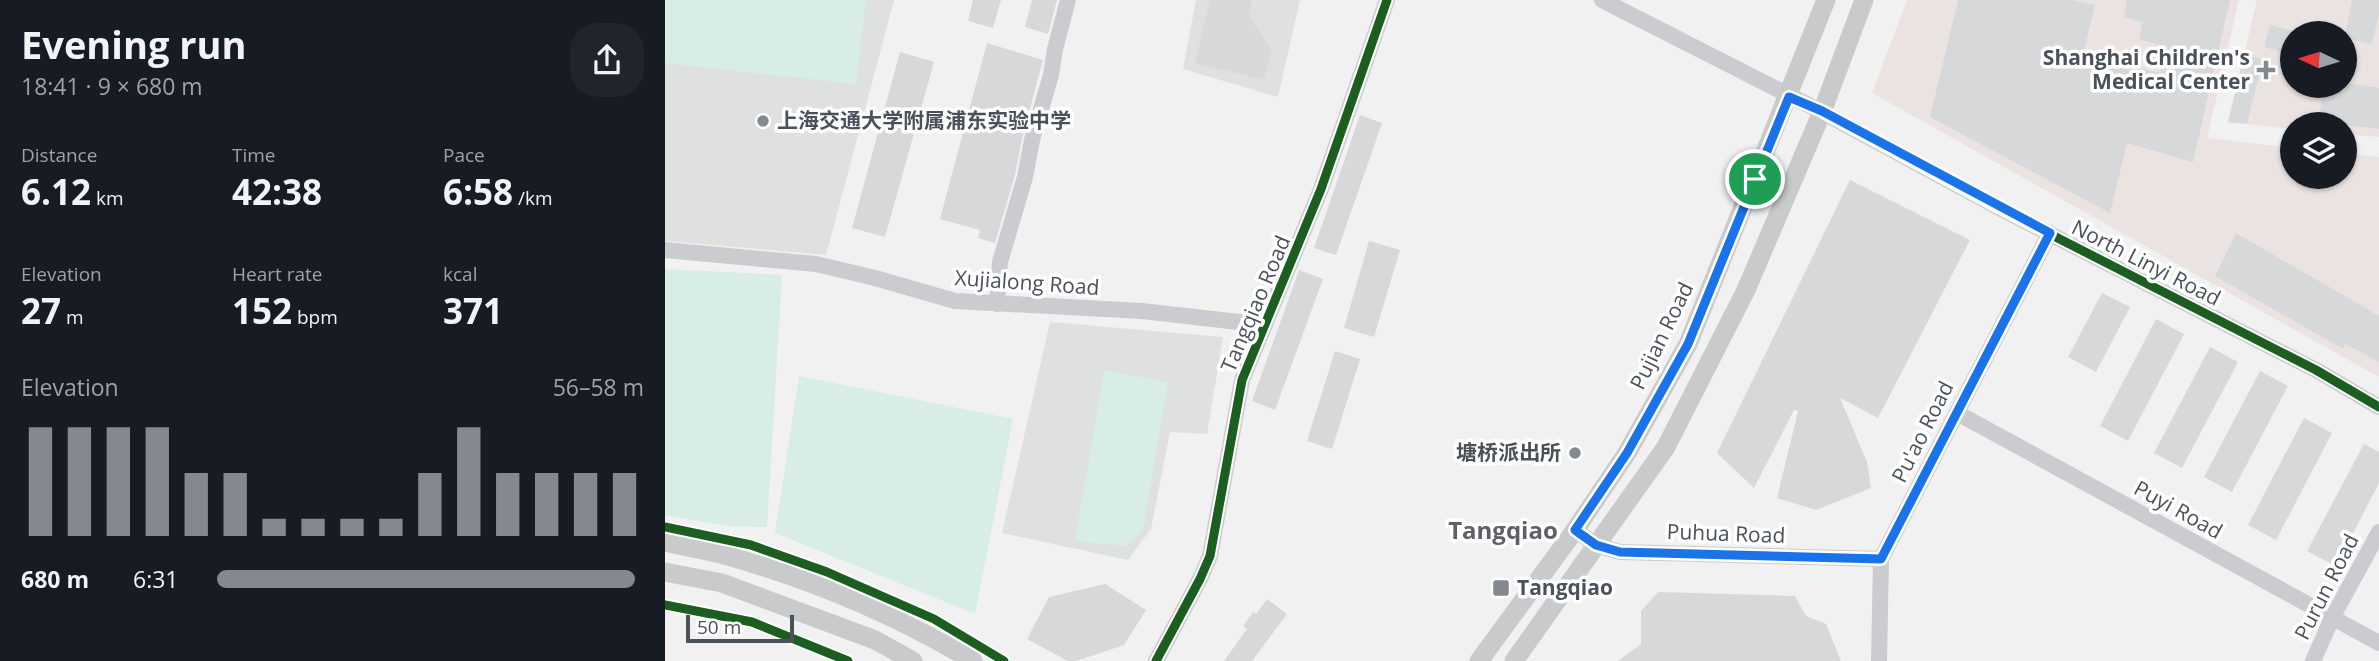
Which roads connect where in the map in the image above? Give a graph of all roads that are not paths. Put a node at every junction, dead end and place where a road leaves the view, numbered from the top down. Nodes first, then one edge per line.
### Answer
1 (1068, 0) edge
2 (1387, 0) edge
3 (1602, 0) edge
4 (1826, 0) edge
5 (1864, 0) edge
6 (1789, 97) junction
7 (1822, 111) junction
8 (2050, 233) junction
9 (665, 250) edge
10 (997, 304) junction
11 (1265, 325) junction
12 (2379, 407) edge
13 (1957, 413) junction
14 (1575, 530) junction
15 (2379, 532) edge
16 (665, 542) edge
17 (1596, 545) junction
18 (1881, 559) junction
19 (665, 572) edge
20 (2332, 618) junction
21 (2379, 643) edge
22 (913, 661) edge
23 (973, 661) edge
24 (1156, 661) edge
25 (1479, 661) edge
26 (1514, 661) edge
27 (1879, 661) edge
28 (2313, 661) edge

1 - 10 street
2 - 11 street, Tangqiao Road
3 - 6 street, North Linyi Road
4 - 6 main road, Pujian Road
5 - 7 main road
6 - 7 street, North Linyi Road
6 - 14 main road, Pujian Road
7 - 8 street, North Linyi Road
7 - 17 main road
8 - 12 street, North Linyi Road
8 - 13 street, Pu'ao Road
9 - 10 street, Xujialong Road
10 - 11 street, Xujialong Road
11 - 24 street, Tangqiao Road
13 - 18 street, Pu'ao Road
13 - 20 street, Puyi Road
14 - 17 street, Puhua Road
14 - 25 main road, Pujian Road
15 - 20 street, Purun Road
16 - 23 main road
17 - 18 street, Puhua Road
17 - 26 main road
18 - 27 street, Pu'ao Road
19 - 22 main road
20 - 21 street, Puyi Road
20 - 28 street, Purun Road

